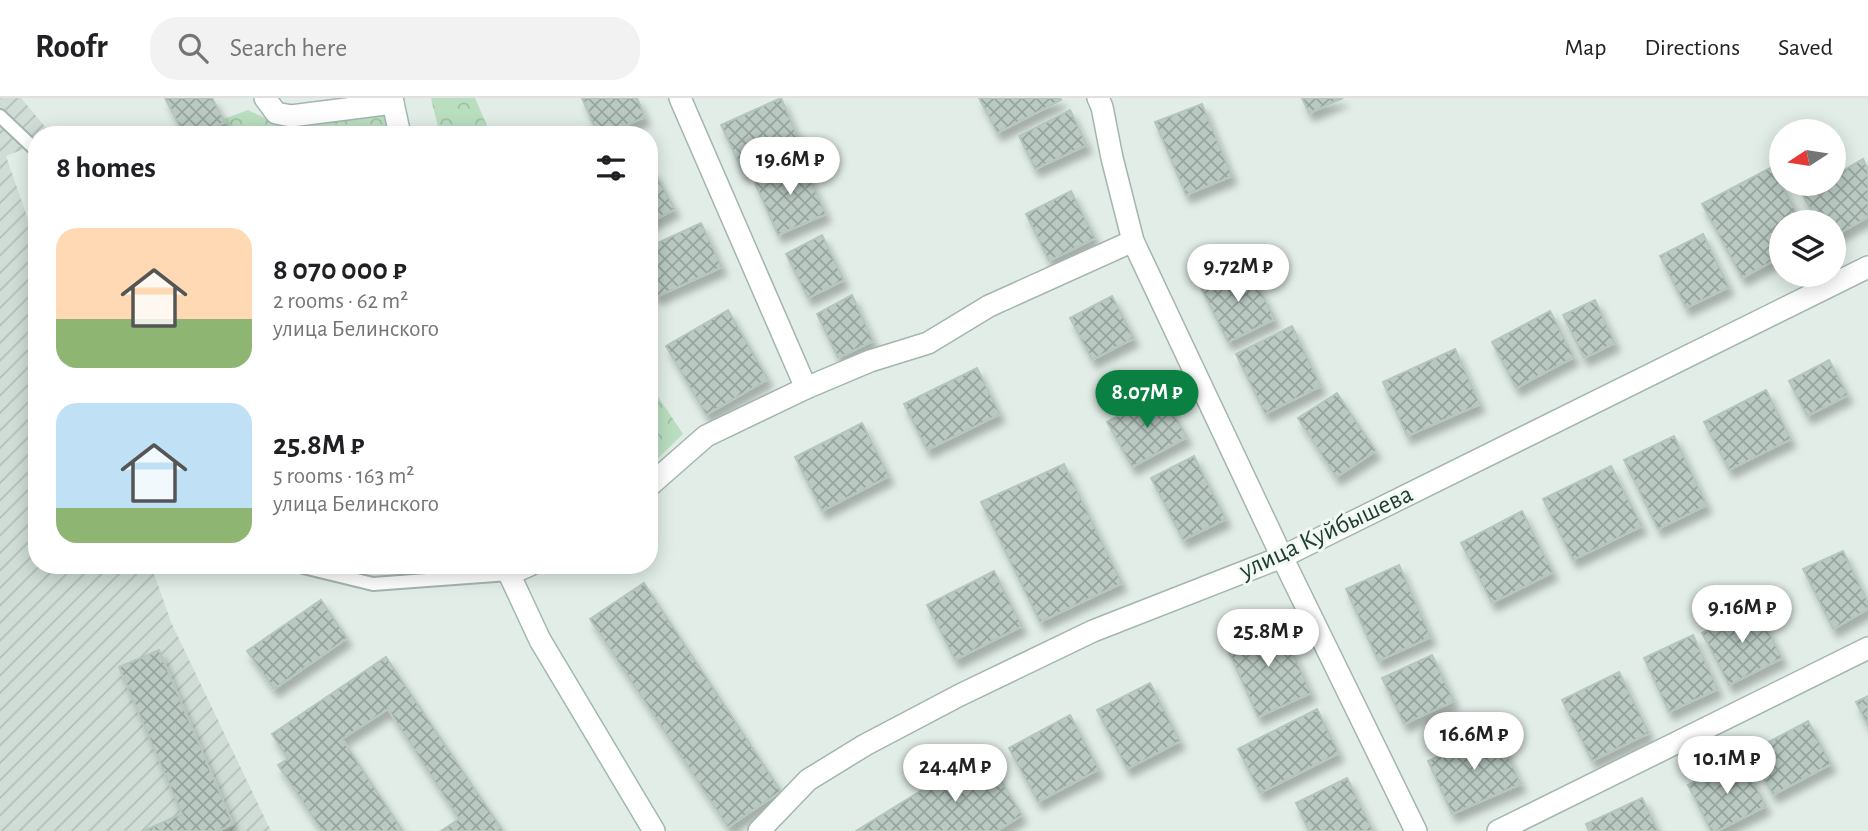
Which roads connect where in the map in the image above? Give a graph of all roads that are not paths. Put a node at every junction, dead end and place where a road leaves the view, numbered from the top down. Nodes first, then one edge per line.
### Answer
1 (265, 98) edge
2 (680, 98) edge
3 (393, 101) edge
4 (1107, 101) edge
5 (0, 116) edge
6 (398, 126) edge
7 (28, 143) edge
8 (1133, 241) junction
9 (1868, 267) edge
10 (806, 388) junction
11 (658, 478) edge
12 (1282, 557) junction
13 (332, 574) edge
14 (469, 574) edge
15 (509, 574) edge
16 (1868, 648) edge
17 (654, 831) edge
18 (759, 831) edge
19 (1416, 831) edge
20 (1498, 831) edge

1 - 3 street
2 - 10 street
3 - 6 street
4 - 8 street
5 - 7 lane
8 - 10 street
8 - 12 street
9 - 12 street, улица Куйбышева
10 - 11 street
12 - 18 street, улица Куйбышева
12 - 19 street
13 - 14 lane
15 - 17 street
16 - 20 street

